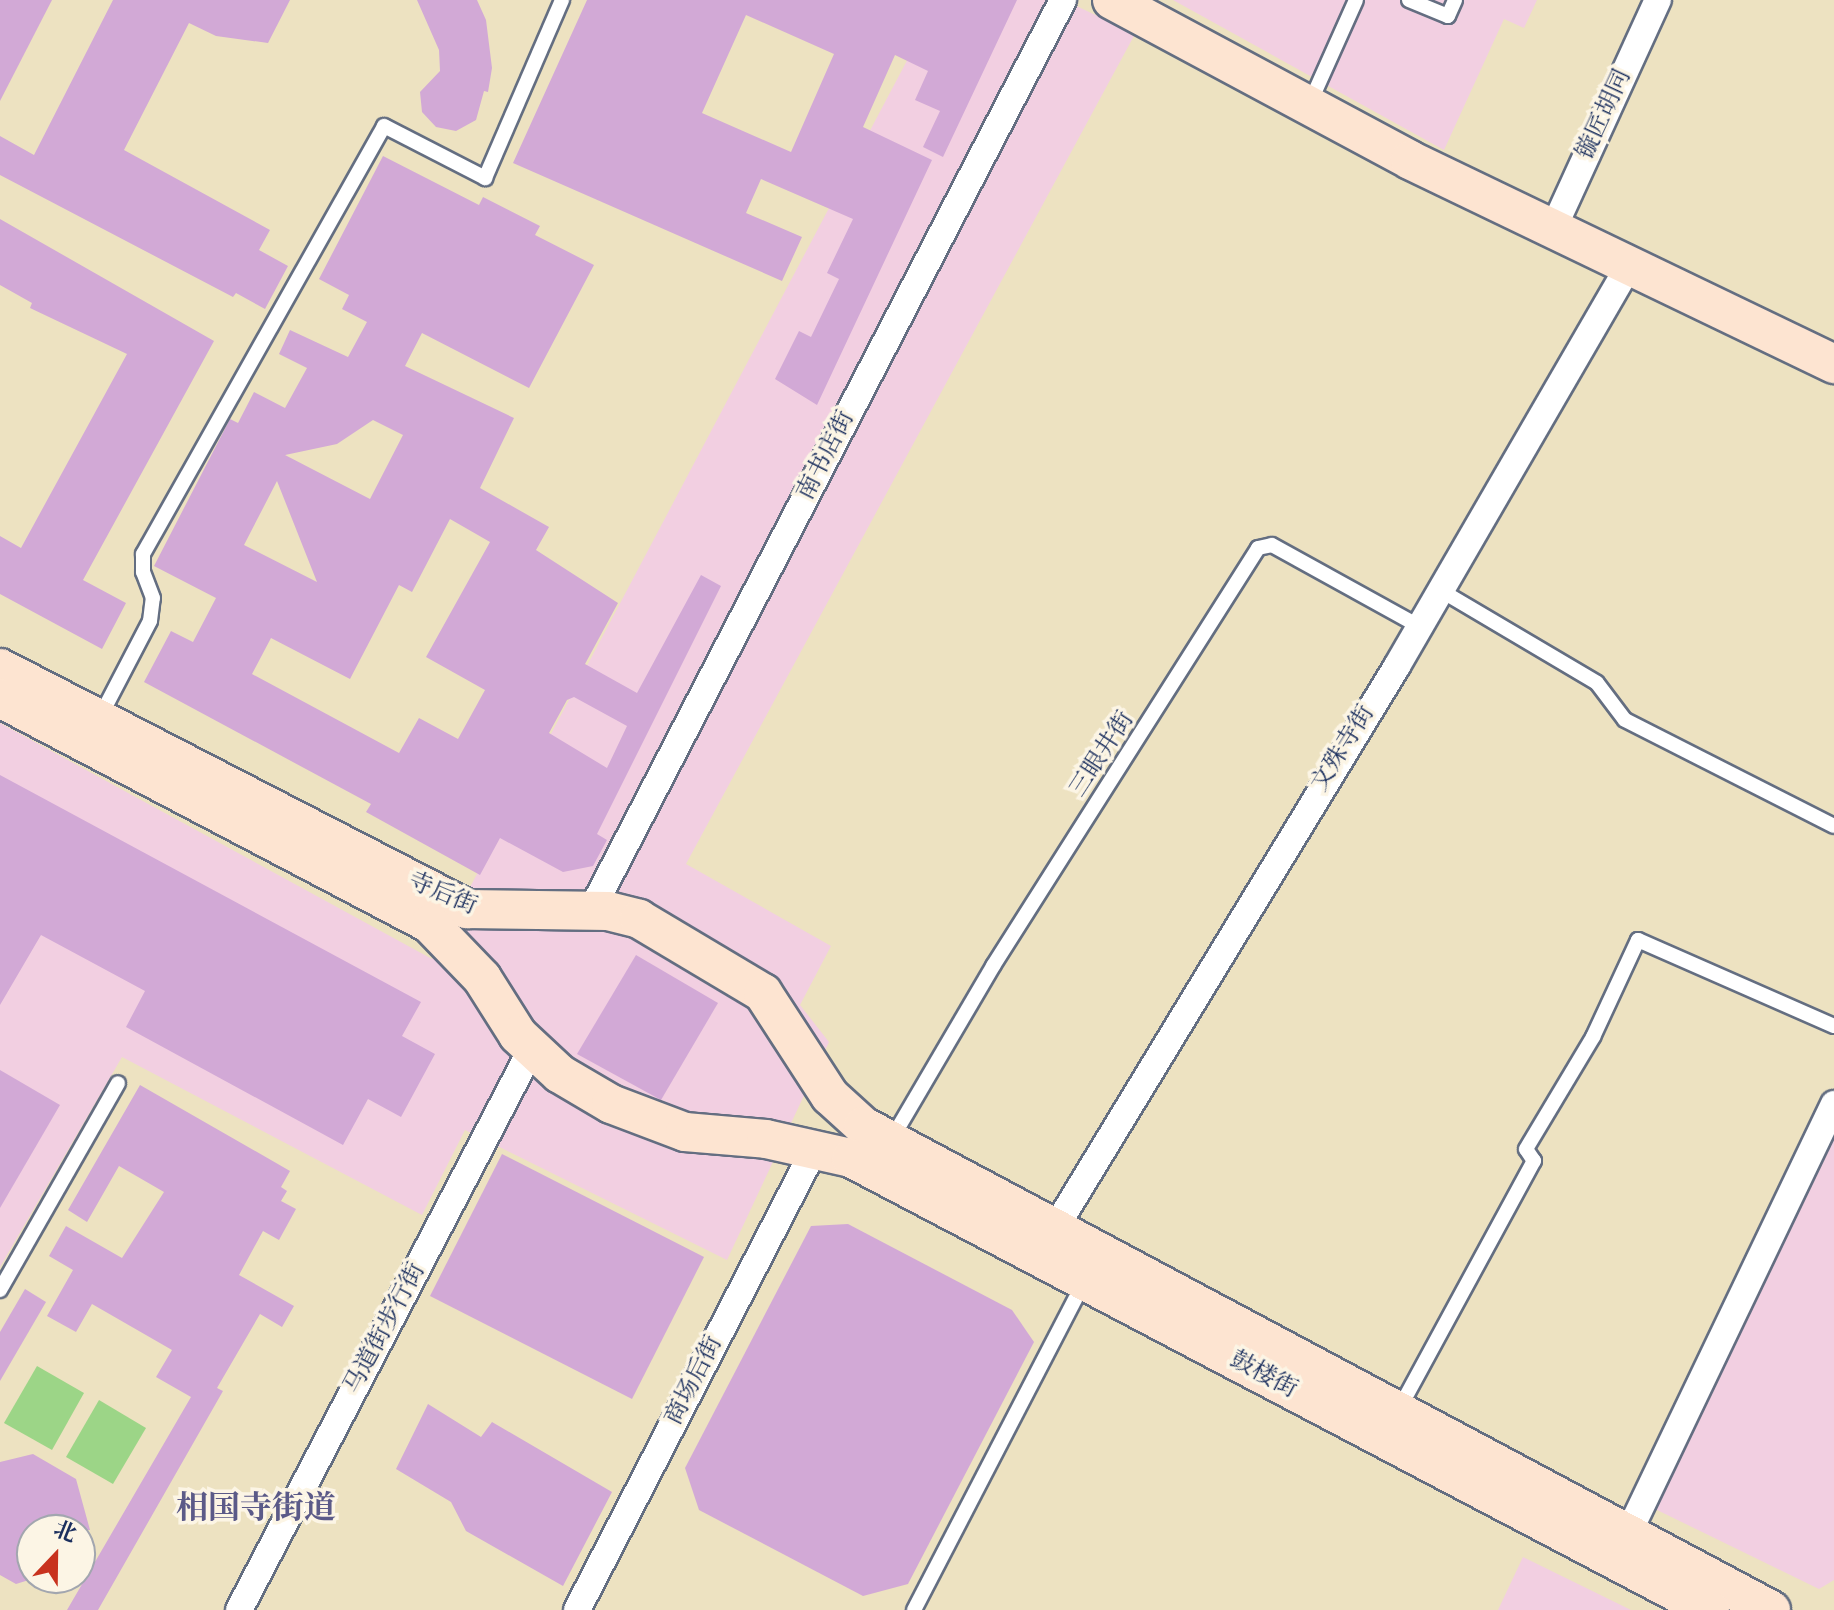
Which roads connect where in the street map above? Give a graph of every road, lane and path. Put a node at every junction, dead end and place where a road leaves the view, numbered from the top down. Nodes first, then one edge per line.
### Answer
1 (562, 0) edge
2 (1063, 0) edge
3 (1112, 0) edge
4 (1356, 0) edge
5 (1409, 0) edge
6 (1455, 0) edge
7 (1658, 0) edge
8 (1309, 105) junction
9 (1553, 229) junction
10 (1629, 266) junction
11 (1834, 364) edge
12 (1440, 590) junction
13 (1419, 626) junction
14 (0, 668) edge
15 (0, 698) edge
16 (99, 720) junction
17 (1834, 826) edge
18 (591, 911) junction
19 (1834, 1026) edge
20 (532, 1048) junction
21 (118, 1083) dead end
22 (1834, 1104) edge
23 (889, 1142) junction
24 (813, 1152) junction
25 (1054, 1230) junction
26 (1084, 1281) junction
27 (0, 1290) edge
28 (1396, 1413) junction
29 (1627, 1536) junction
30 (239, 1610) edge
31 (577, 1610) edge
32 (914, 1610) edge
33 (1710, 1610) edge
34 (1771, 1610) edge

1 - 16 lane
2 - 18 street, 南书店街
3 - 8 street
4 - 8 lane
5 - 6 lane
7 - 9 street, 镟匠胡同
8 - 9 street
9 - 10 street
10 - 11 street
10 - 12 street, 文殊寺街
12 - 13 street, 文殊寺街
12 - 17 lane
13 - 23 lane, 三眼井街
13 - 25 street, 文殊寺街
14 - 16 street, 寺后街
15 - 20 street, 寺后街
16 - 18 street, 寺后街
18 - 23 street, 寺后街
19 - 28 lane
20 - 24 street, 寺后街
20 - 30 street, 马道街步行街
21 - 27 lane
22 - 29 street
23 - 25 street, 鼓楼街
24 - 26 street, 鼓楼街
24 - 31 street, 商场后街
25 - 28 street, 鼓楼街
26 - 32 lane
26 - 33 street, 鼓楼街
28 - 29 street, 鼓楼街
29 - 34 street, 鼓楼街

